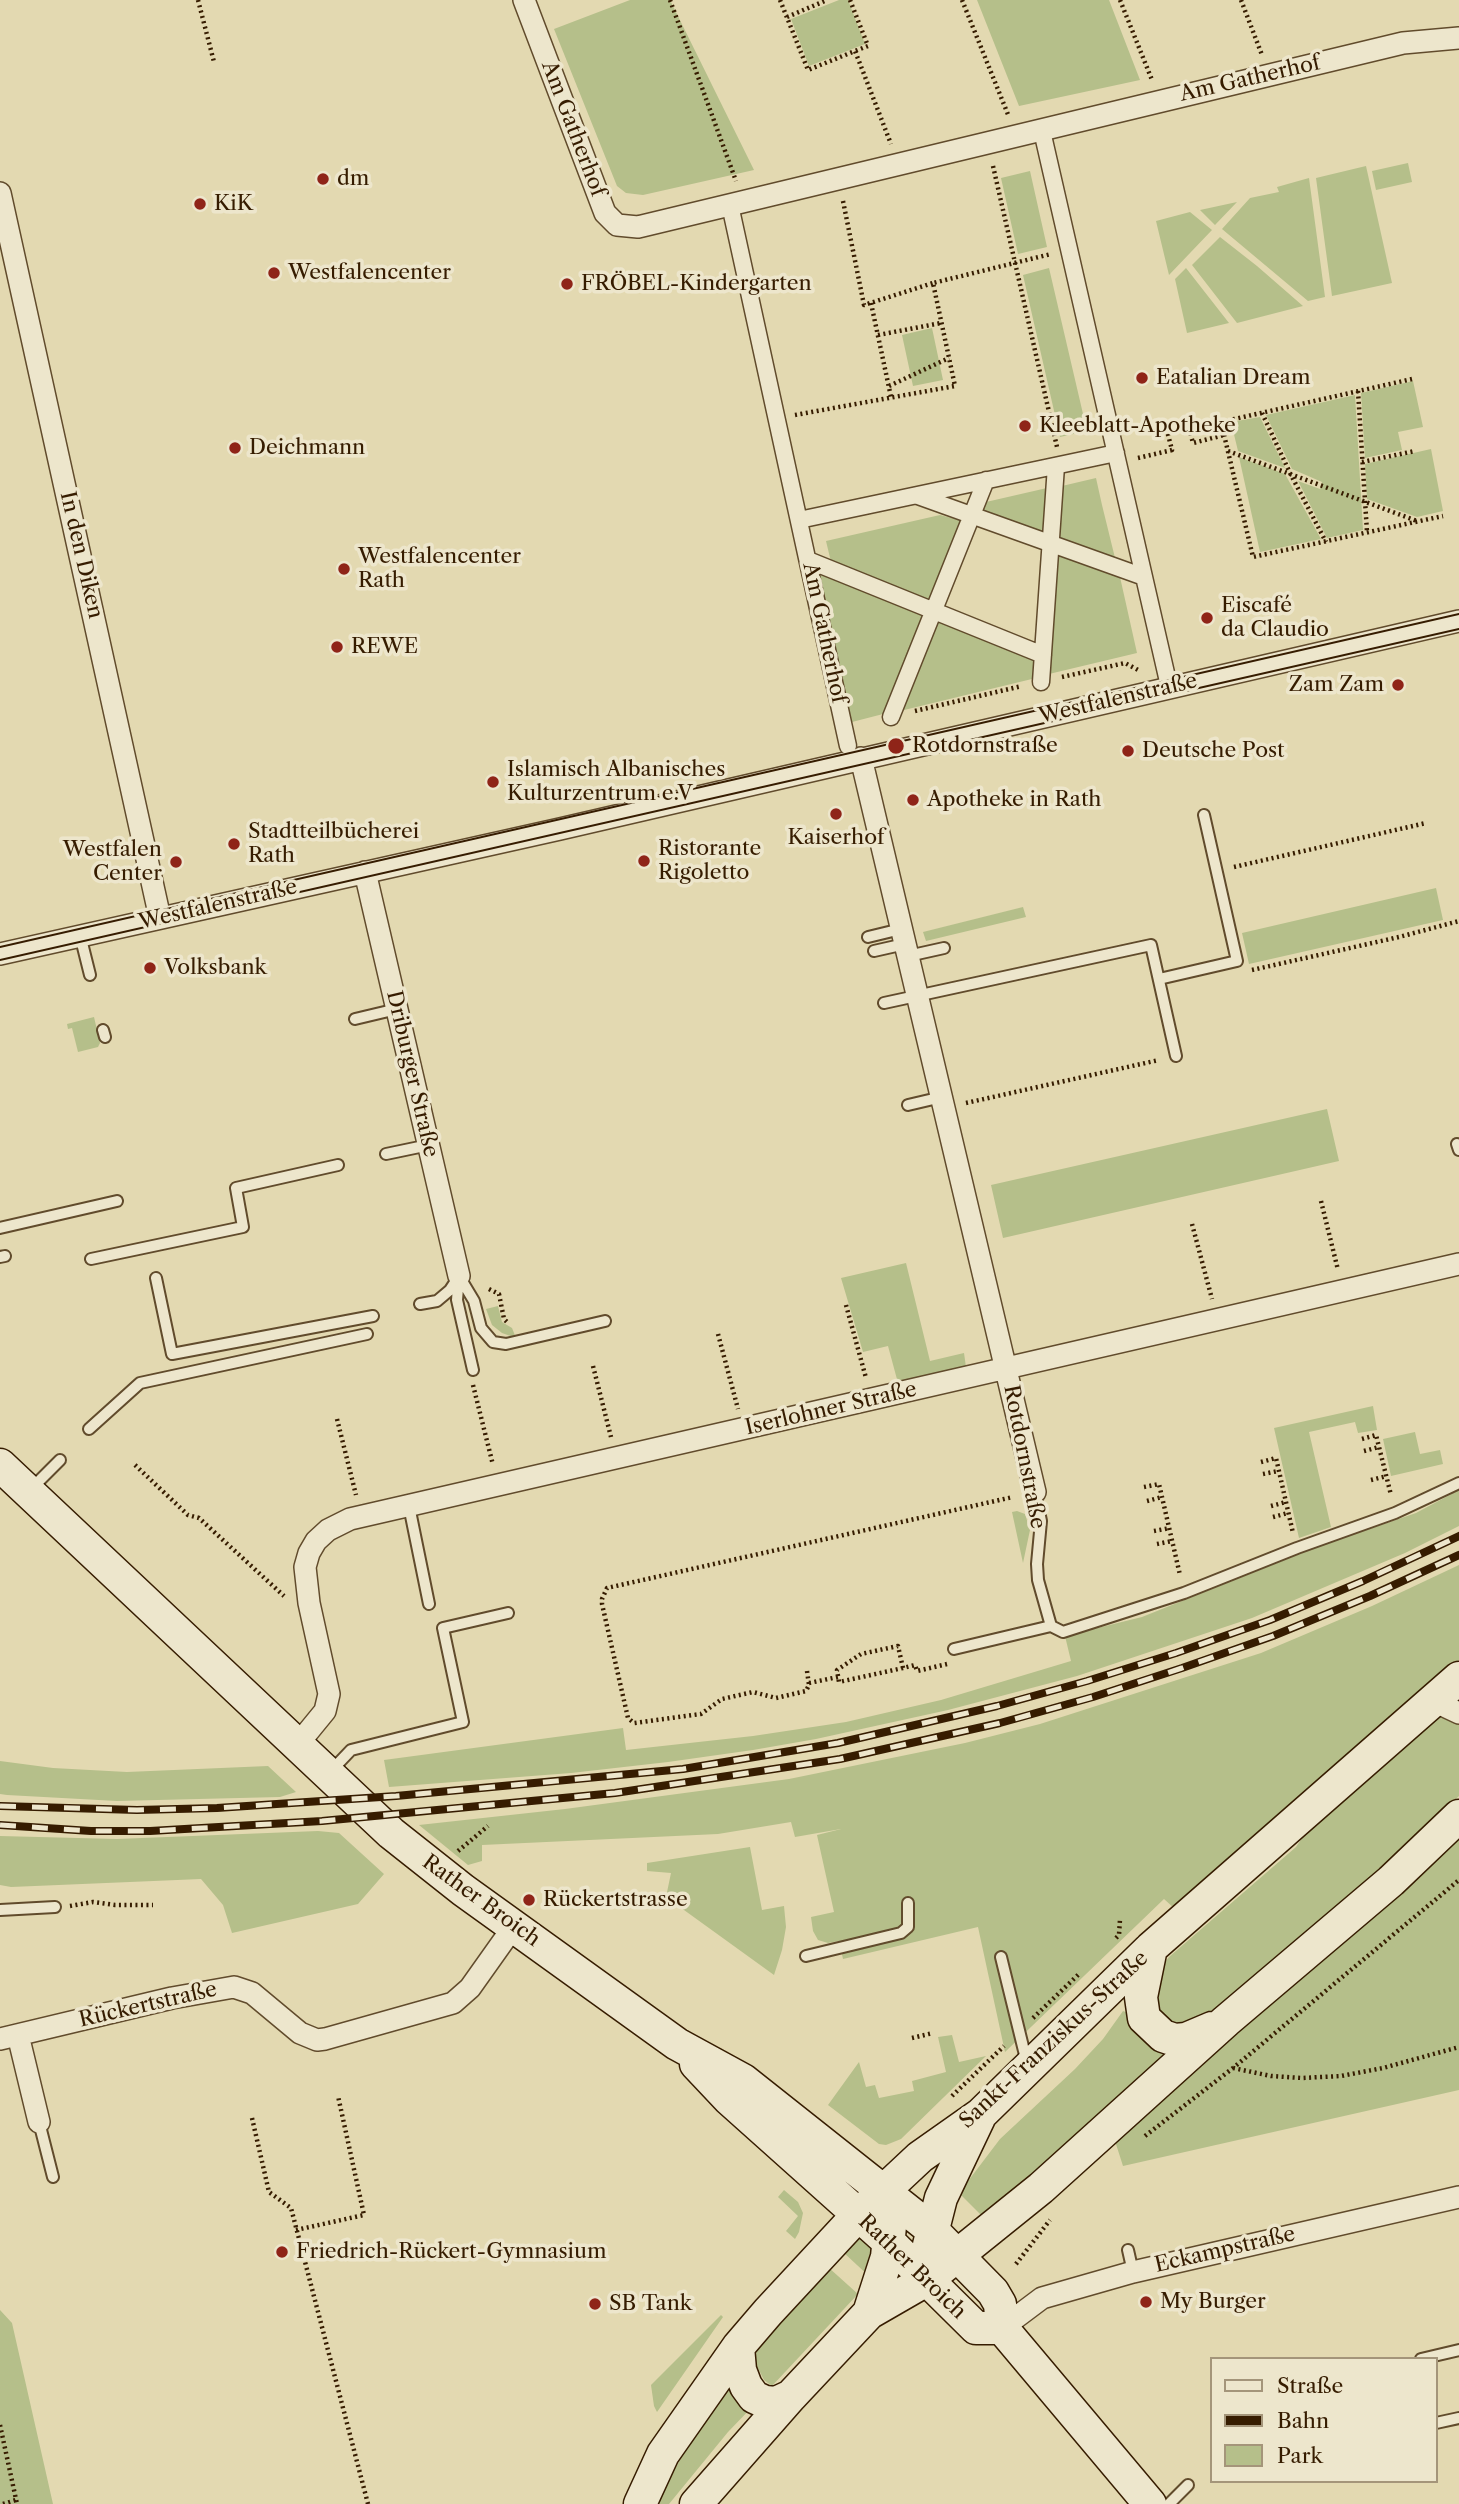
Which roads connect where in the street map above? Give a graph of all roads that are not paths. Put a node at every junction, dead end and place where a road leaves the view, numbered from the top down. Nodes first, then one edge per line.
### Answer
1 (524, 0) edge
2 (1459, 38) edge
3 (1042, 131) junction
4 (0, 193) edge
5 (736, 204) junction
6 (1116, 453) junction
7 (1058, 465) junction
8 (986, 481) junction
9 (916, 496) junction
10 (972, 516) junction
11 (799, 520) junction
12 (1051, 543) junction
13 (808, 560) junction
14 (1144, 577) junction
15 (934, 611) junction
16 (1459, 621) edge
17 (1043, 655) junction
18 (1041, 681) road end
19 (1169, 686) junction
20 (891, 716) road end
21 (855, 752) junction
22 (1204, 815) dead end
23 (365, 872) junction
24 (160, 918) junction
25 (80, 935) junction
26 (868, 937) dead end
27 (905, 943) junction
28 (944, 948) dead end
29 (874, 951) dead end
30 (0, 954) edge
31 (90, 975) dead end
32 (1159, 979) junction
33 (917, 996) junction
34 (884, 1003) dead end
35 (397, 1009) junction
36 (355, 1018) dead end
37 (1176, 1056) road end
38 (943, 1102) junction
39 (908, 1105) dead end
40 (429, 1145) junction
41 (386, 1154) dead end
42 (338, 1165) dead end
43 (117, 1201) dead end
44 (0, 1228) edge
45 (91, 1259) dead end
46 (1459, 1264) edge
47 (459, 1276) junction
48 (156, 1278) dead end
49 (420, 1304) dead end
50 (373, 1316) dead end
51 (605, 1321) dead end
52 (367, 1334) dead end
53 (1007, 1369) junction
54 (473, 1370) road end
55 (89, 1429) dead end
56 (60, 1460) dead end
57 (0, 1465) edge
58 (1459, 1483) edge
59 (29, 1492) junction
60 (1035, 1492) joint
61 (409, 1506) junction
62 (429, 1604) dead end
63 (508, 1613) dead end
64 (1051, 1626) junction
65 (954, 1649) dead end
66 (1459, 1678) edge
67 (1445, 1709) edge
68 (298, 1744) junction
69 (328, 1774) junction
70 (1459, 1816) edge
71 (908, 1903) dead end
72 (55, 1907) dead end
73 (0, 1910) edge
74 (514, 1926) junction
75 (1151, 1948) junction
76 (806, 1955) dead end
77 (1001, 1957) dead end
78 (1226, 2021) junction
79 (9, 2037) edge
80 (677, 2044) junction
81 (1028, 2069) junction
82 (981, 2114) junction
83 (39, 2122) joint
84 (53, 2176) dead end
85 (884, 2190) junction
86 (1459, 2197) edge
87 (858, 2215) junction
88 (1002, 2220) junction
89 (932, 2229) junction
90 (890, 2243) junction
91 (1128, 2250) dead end
92 (957, 2255) junction
93 (1133, 2272) junction
94 (928, 2279) junction
95 (993, 2292) junction
96 (869, 2313) junction
97 (1002, 2328) junction
98 (738, 2347) junction
99 (1459, 2350) edge
100 (1429, 2357) edge
101 (791, 2396) junction
102 (1459, 2418) edge
103 (1438, 2423) edge
104 (1188, 2485) dead end
105 (640, 2504) edge
106 (696, 2504) edge
107 (1150, 2504) edge
108 (1168, 2504) edge

1 - 5 street, Am Gatherhof
2 - 3 street, Am Gatherhof
3 - 5 street, Am Gatherhof
3 - 6 street
4 - 24 street, In den Diken
5 - 11 street, Am Gatherhof
6 - 7 street
6 - 14 street
7 - 8 street
7 - 12 street
8 - 9 street
8 - 10 street
9 - 10 street
9 - 11 street
10 - 12 street
10 - 15 street
11 - 13 street, Am Gatherhof
12 - 14 street
12 - 17 street
13 - 15 street
13 - 21 street, Am Gatherhof
14 - 19 street
15 - 17 street
15 - 20 street
16 - 19 street, Westfalenstraße
17 - 18 street
19 - 21 street, Westfalenstraße
21 - 23 street, Westfalenstraße
21 - 27 street, Rotdornstraße
22 - 32 lane
23 - 24 street, Westfalenstraße
23 - 35 street, Driburger Straße
24 - 25 street, Westfalenstraße
25 - 30 street, Westfalenstraße
25 - 31 lane
26 - 27 lane
27 - 28 lane
27 - 29 lane
27 - 33 street, Rotdornstraße
32 - 33 lane
32 - 37 lane
33 - 34 lane
33 - 38 street, Rotdornstraße
35 - 36 lane
35 - 40 street, Driburger Straße
38 - 39 lane
38 - 53 street, Rotdornstraße
40 - 41 lane
40 - 47 street, Driburger Straße
42 - 45 lane
43 - 44 lane
46 - 53 street, Iserlohner Straße
47 - 49 lane
47 - 51 lane
47 - 54 lane
48 - 50 lane
52 - 55 lane
53 - 60 street, Rotdornstraße
53 - 61 street, Iserlohner Straße
56 - 59 lane
57 - 59 main road, Rather Broich
58 - 64 lane
59 - 68 main road, Rather Broich
60 - 64 lane, Rotdornstraße
61 - 62 lane
61 - 68 street, Iserlohner Straße
63 - 69 lane
64 - 65 lane
66 - 67 main road, Sankt-Franziskus-Straße
67 - 75 main road, Sankt-Franziskus-Straße
68 - 69 main road, Rather Broich
69 - 74 main road, Rather Broich
70 - 78 main road
71 - 76 lane
72 - 73 lane
74 - 79 street, Rückertstraße
74 - 80 main road, Rather Broich
75 - 78 main road
75 - 81 main road, Sankt-Franziskus-Straße
77 - 81 lane
78 - 88 main road
79 - 83 street, Rückertstraße
80 - 85 main road, Rather Broich
80 - 87 main road, Rather Broich
81 - 82 main road, Sankt-Franziskus-Straße
82 - 85 main road, Sankt-Franziskus-Straße
82 - 89 main road
83 - 84 lane
85 - 87 main road, Sankt-Franziskus-Straße
85 - 89 main road, Rather Broich
85 - 90 main road
86 - 93 street, Eckampstraße
87 - 90 main road, Rather Broich
87 - 98 main road, Sankt-Franziskus-Straße
88 - 92 main road
88 - 95 main road, Rather Broich
89 - 92 main road, Rather Broich
89 - 94 main road
90 - 94 main road, Rather Broich
90 - 96 main road
91 - 93 lane
92 - 94 main road
92 - 95 main road, Rather Broich
93 - 97 street, Eckampstraße
94 - 96 main road
94 - 97 main road, Rather Broich
95 - 97 main road, Rather Broich
96 - 101 main road
97 - 107 main road, Rather Broich
98 - 101 main road
98 - 105 main road, Sankt-Franziskus-Straße
99 - 100 lane
101 - 106 main road
102 - 103 lane
104 - 108 lane

